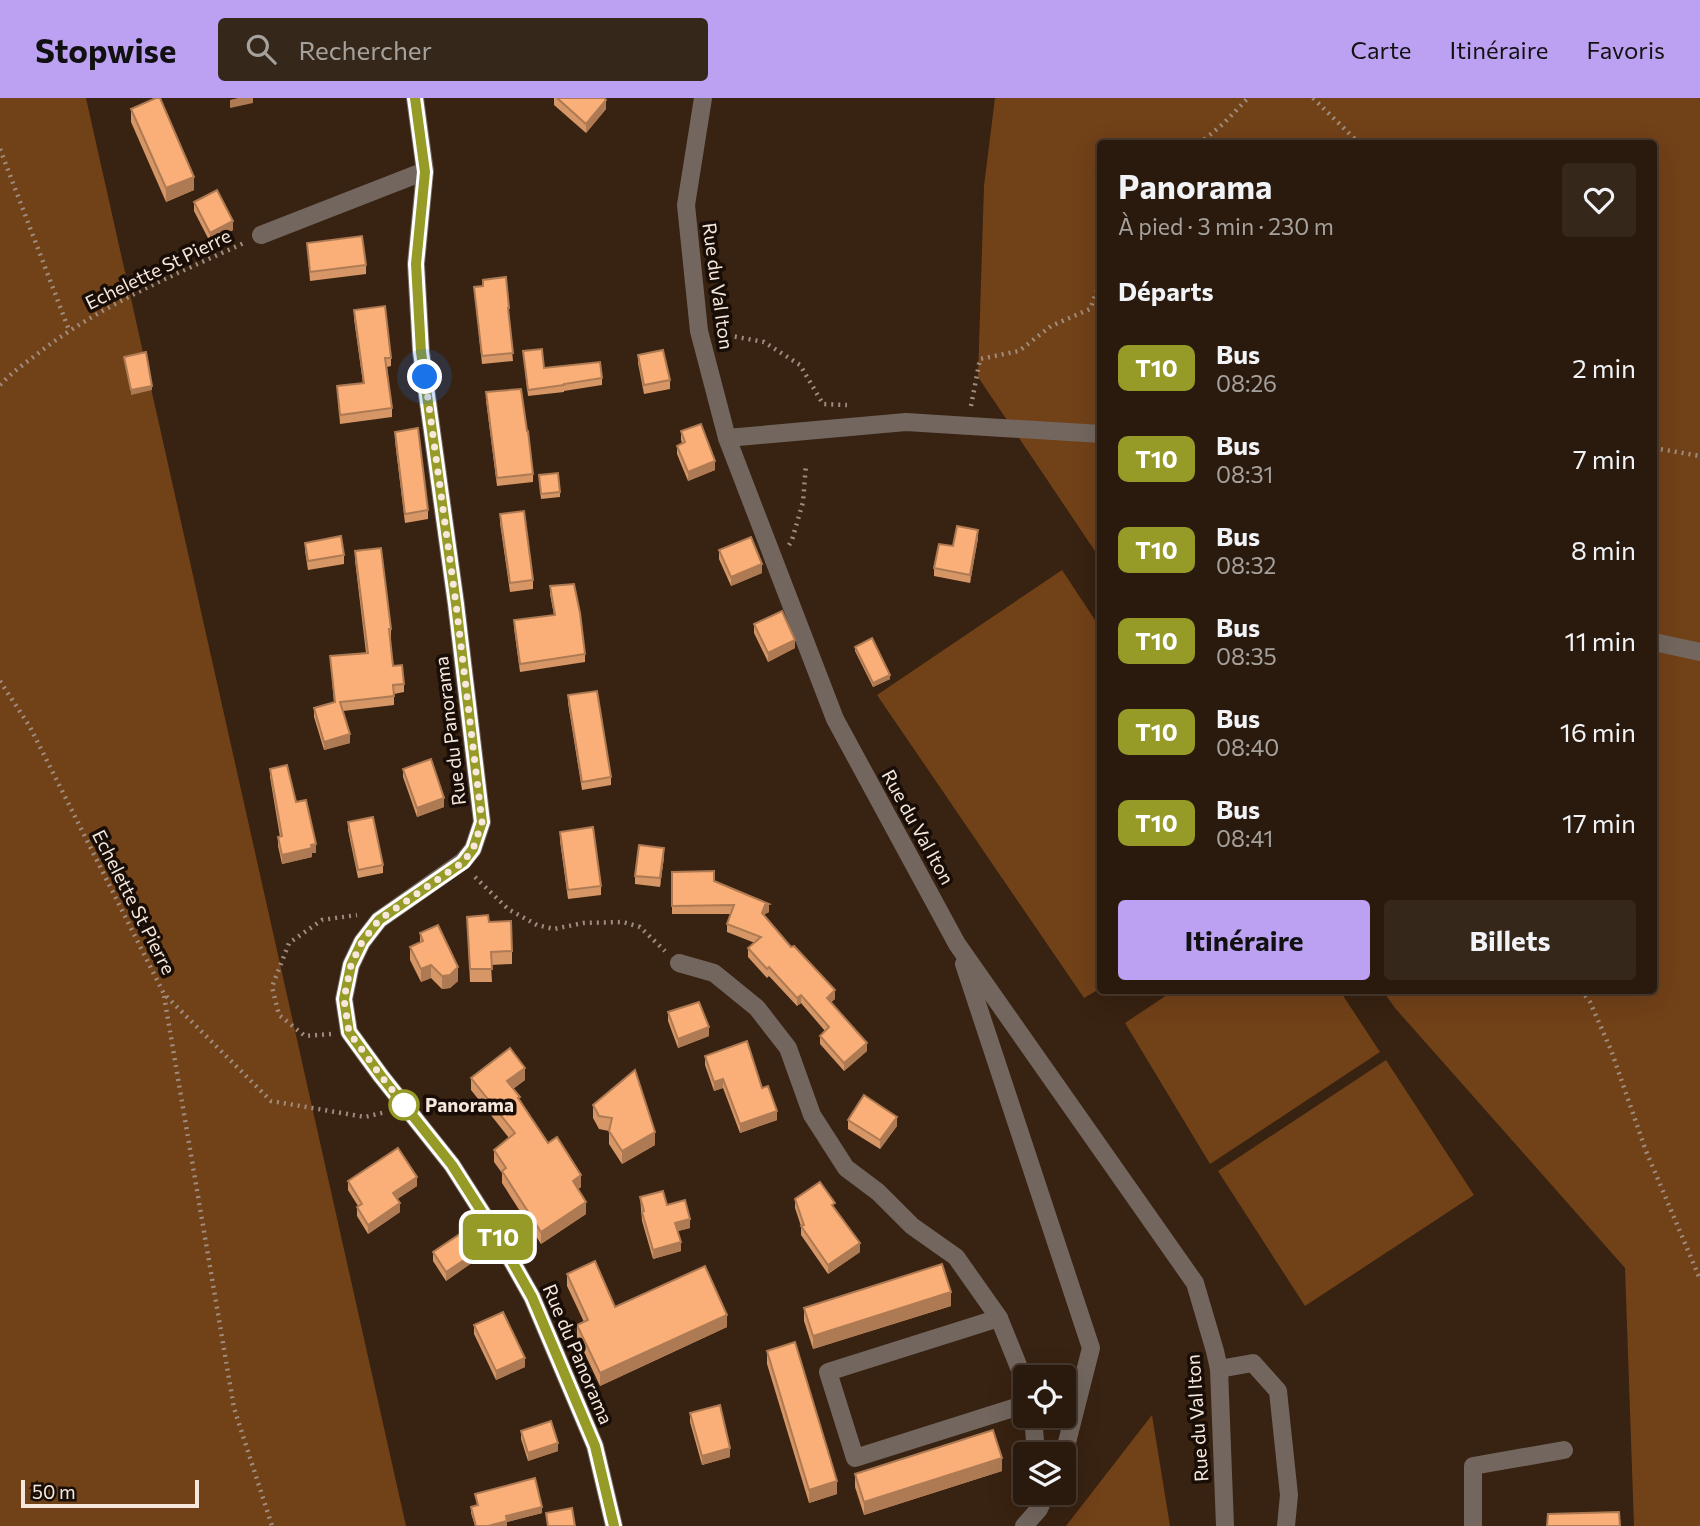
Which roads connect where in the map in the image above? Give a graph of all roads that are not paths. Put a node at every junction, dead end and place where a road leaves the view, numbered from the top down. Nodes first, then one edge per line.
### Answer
1 (415, 98) edge
2 (703, 98) edge
3 (425, 172) junction
4 (261, 235) road end
5 (1097, 434) edge
6 (727, 438) junction
7 (1657, 643) edge
8 (1700, 652) edge
9 (957, 944) junction
10 (679, 963) road end
11 (999, 1318) junction
12 (1018, 1365) edge
13 (1219, 1369) junction
14 (1013, 1408) edge
15 (1067, 1442) edge
16 (1564, 1450) dead end
17 (1289, 1495) junction
18 (1037, 1505) edge
19 (614, 1526) edge
20 (1024, 1526) edge
21 (1225, 1526) edge
22 (1286, 1526) edge
23 (1300, 1526) edge
24 (1473, 1526) edge

1 - 3 street, Rue du Panorama
2 - 6 street, Rue du Val Iton
3 - 4 street
3 - 19 street, Rue du Panorama
5 - 6 street
6 - 9 street, Rue du Val Iton
7 - 8 street
9 - 13 street, Rue du Val Iton
9 - 15 street
10 - 11 street
11 - 12 street
11 - 14 street
13 - 17 street
13 - 21 street, Rue du Val Iton
16 - 24 street
17 - 22 street
17 - 23 street
18 - 20 street

